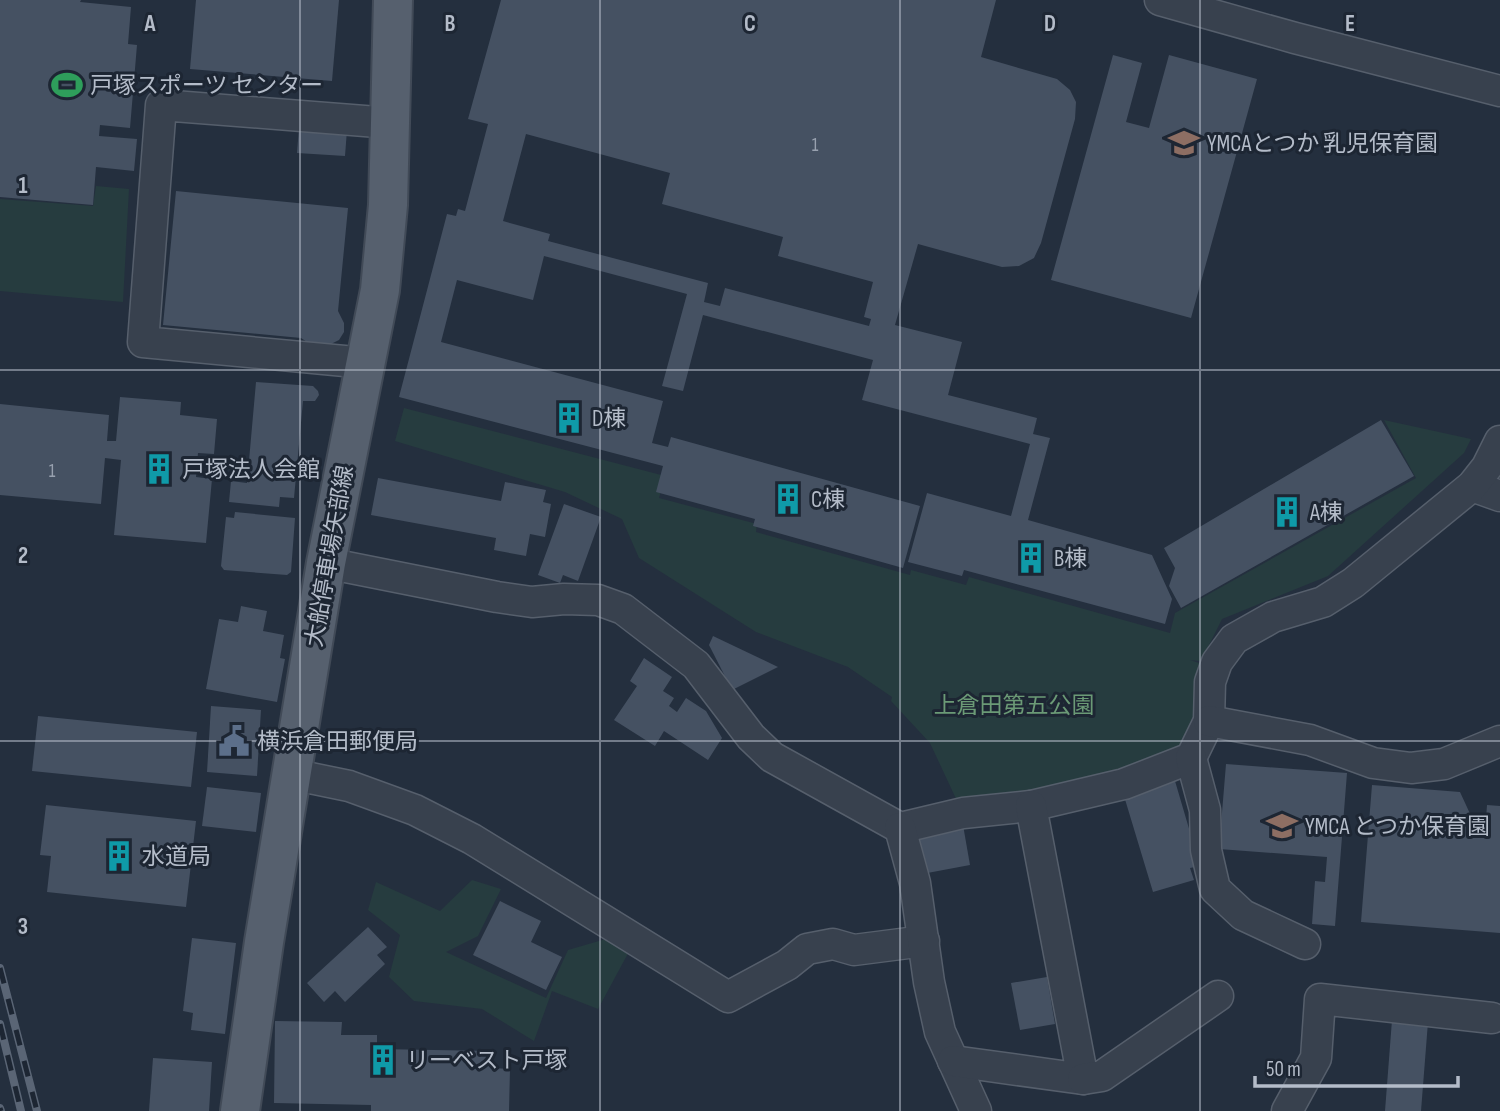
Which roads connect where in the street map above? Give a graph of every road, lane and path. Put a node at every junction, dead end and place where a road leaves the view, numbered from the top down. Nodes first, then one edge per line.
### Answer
1 (393, 0) edge
2 (1160, 0) edge
3 (1500, 91) edge
4 (390, 123) junction
5 (366, 363) junction
6 (1500, 441) edge
7 (1486, 491) edge
8 (326, 563) junction
9 (1209, 721) junction
10 (1500, 741) edge
11 (1191, 758) junction
12 (291, 774) junction
13 (1031, 806) junction
14 (900, 828) junction
15 (924, 940) junction
16 (1305, 944) dead end
17 (1218, 996) dead end
18 (1492, 1018) dead end
19 (953, 1061) junction
20 (1083, 1079) junction
21 (240, 1111) edge
22 (976, 1111) edge
23 (1287, 1111) edge

1 - 4 main road, 大船停車場矢部線
2 - 3 street
4 - 5 main road, 大船停車場矢部線
4 - 5 street
5 - 8 main road, 大船停車場矢部線
6 - 7 street
7 - 9 street
8 - 12 main road, 大船停車場矢部線
8 - 14 street
9 - 10 street
9 - 11 street
11 - 13 street
11 - 16 street
12 - 15 street
12 - 21 main road, 大船停車場矢部線
13 - 14 street
13 - 20 street
14 - 15 street
15 - 19 street
17 - 20 street
18 - 23 street
19 - 20 street
19 - 22 street

